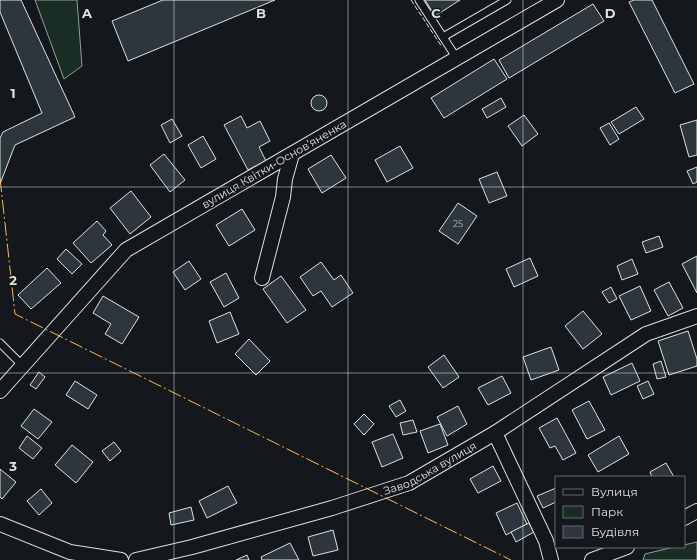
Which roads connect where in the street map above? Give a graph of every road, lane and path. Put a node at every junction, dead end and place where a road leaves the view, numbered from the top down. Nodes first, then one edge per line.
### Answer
1 (420, 0) edge
2 (507, 0) edge
3 (558, 0) edge
4 (443, 37) junction
5 (456, 57) junction
6 (292, 154) junction
7 (262, 278) dead end
8 (697, 316) edge
9 (0, 343) edge
10 (22, 366) junction
11 (0, 391) edge
12 (495, 433) junction
13 (697, 511) edge
14 (685, 517) edge
15 (0, 524) edge
16 (624, 548) edge
17 (121, 560) edge
18 (136, 560) edge
19 (551, 560) edge
20 (592, 560) edge

1 - 4 lane
2 - 4 lane
3 - 5 street, вулиця Квітки-Основʼяненка
4 - 5 lane
5 - 6 street, вулиця Квітки-Основʼяненка
6 - 7 street
6 - 10 street, вулиця Квітки-Основʼяненка
8 - 12 street, Заводська вулиця
9 - 10 lane
10 - 11 street, вулиця Квітки-Основʼяненка
12 - 18 street, Заводська вулиця
12 - 19 street
13 - 14 street
15 - 17 street
16 - 20 street

